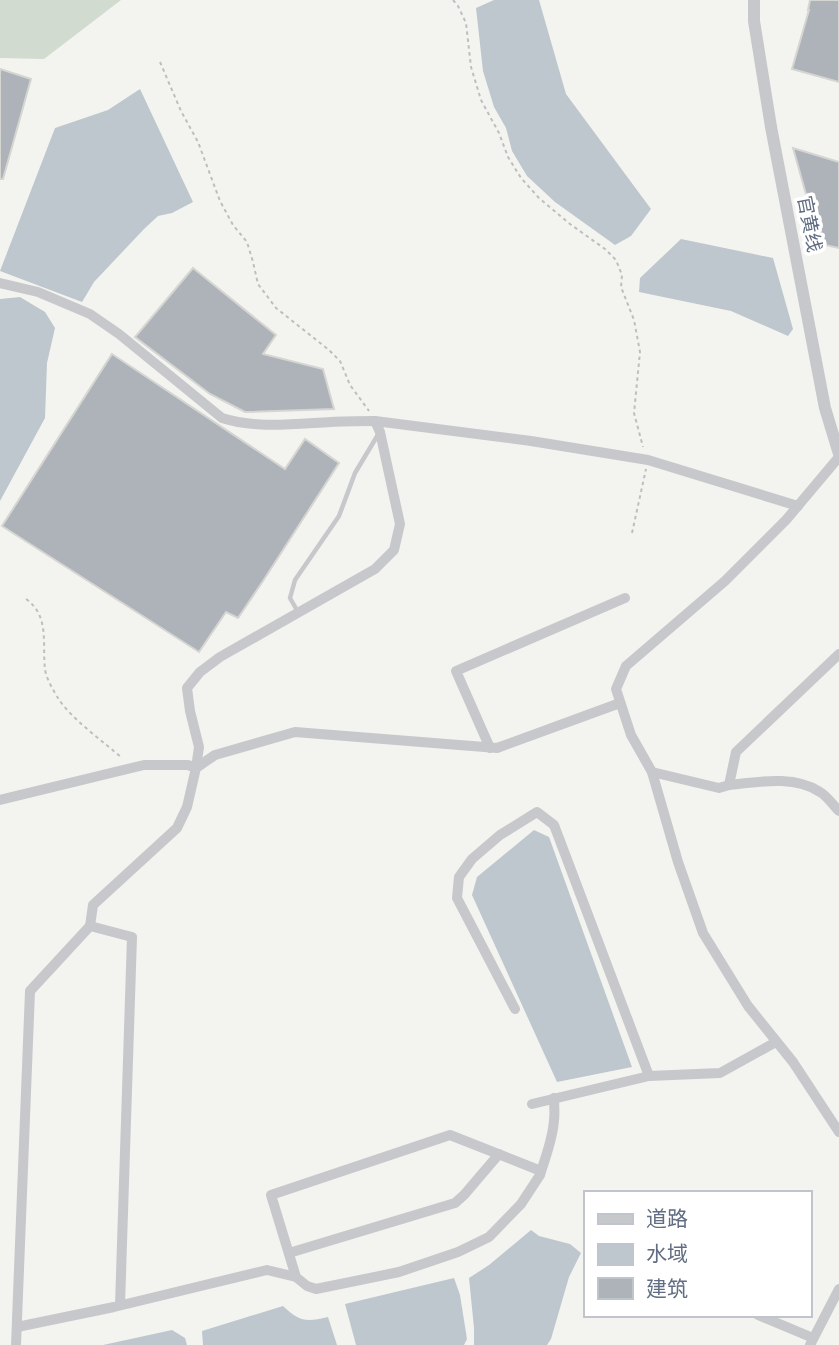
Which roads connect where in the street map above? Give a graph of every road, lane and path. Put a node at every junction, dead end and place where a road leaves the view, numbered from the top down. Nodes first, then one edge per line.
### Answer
1 (453, 0) edge
2 (754, 0) edge
3 (160, 62) dead end
4 (0, 283) edge
5 (375, 421) junction
6 (380, 432) junction
7 (839, 456) edge
8 (648, 460) junction
9 (798, 506) junction
10 (632, 533) dead end
11 (625, 598) dead end
12 (26, 599) dead end
13 (299, 613) junction
14 (839, 654) edge
15 (620, 703) junction
16 (489, 748) junction
17 (133, 768) junction
18 (196, 768) junction
19 (652, 772) junction
20 (729, 785) junction
21 (0, 800) edge
22 (839, 811) edge
23 (90, 926) junction
24 (515, 1009) dead end
25 (776, 1042) junction
26 (649, 1076) junction
27 (554, 1098) junction
28 (532, 1104) dead end
29 (839, 1132) edge
30 (499, 1154) junction
31 (541, 1171) junction
32 (289, 1253) junction
33 (296, 1277) junction
34 (839, 1289) edge
35 (120, 1305) dead end
36 (762, 1317) edge
37 (17, 1327) junction
38 (812, 1342) edge
39 (16, 1345) edge

1 - 8 path
2 - 7 street, 官黄线
3 - 5 path
4 - 5 street
5 - 6 street
5 - 8 street
6 - 13 lane
6 - 13 street
7 - 9 street
8 - 9 street
8 - 10 path
9 - 15 street
11 - 16 street
12 - 17 path
13 - 18 street
14 - 20 street
15 - 16 street
15 - 19 street
16 - 18 street
17 - 18 street
17 - 21 street
18 - 23 street
19 - 20 street
19 - 25 street
20 - 22 street
23 - 35 street
23 - 37 street
24 - 26 street
25 - 26 street
25 - 29 street
26 - 27 street
27 - 28 street
27 - 31 street
30 - 31 street
30 - 32 street
30 - 32 street
31 - 33 street
32 - 33 street
33 - 37 street
34 - 38 street
36 - 38 street
37 - 39 street

